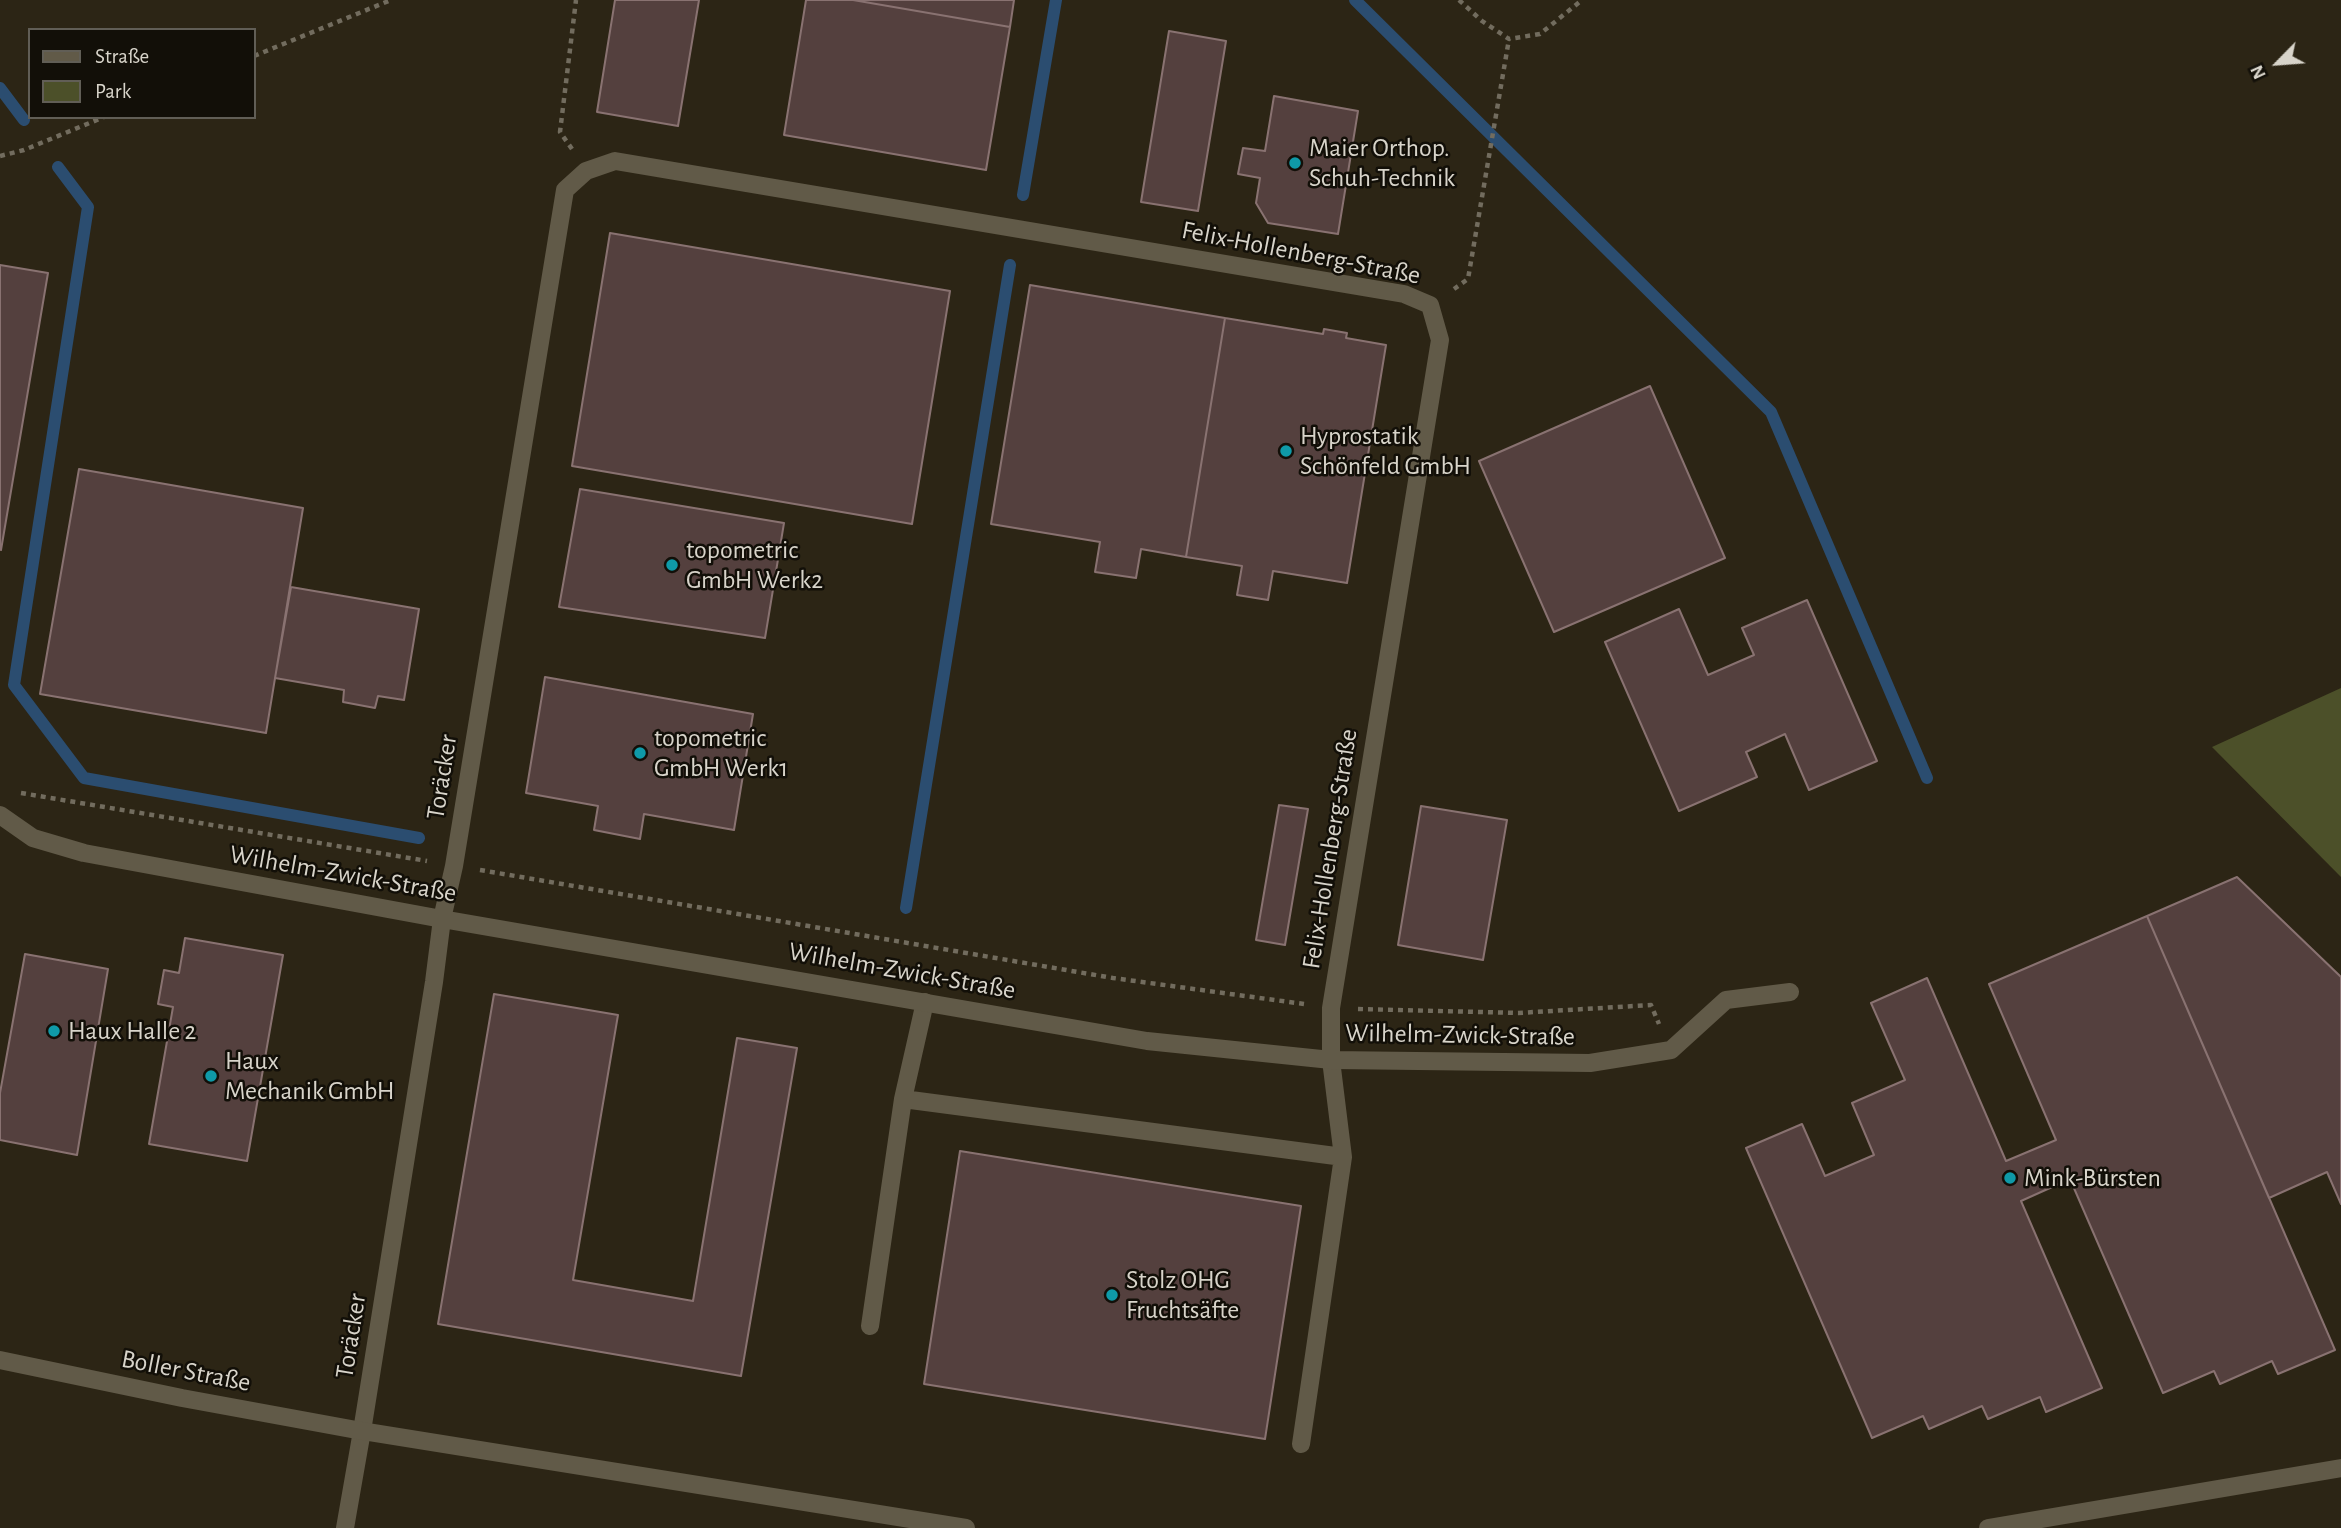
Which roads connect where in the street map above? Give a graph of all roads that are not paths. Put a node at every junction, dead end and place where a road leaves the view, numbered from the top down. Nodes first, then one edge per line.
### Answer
1 (615, 162) joint
2 (0, 815) edge
3 (442, 919) junction
4 (1790, 992) dead end
5 (925, 1002) junction
6 (1331, 1059) junction
7 (903, 1099) junction
8 (1343, 1157) junction
9 (870, 1326) dead end
10 (0, 1360) edge
11 (362, 1431) junction
12 (1301, 1444) dead end
13 (2341, 1468) edge
14 (345, 1528) edge
15 (967, 1528) edge
16 (1988, 1528) edge

1 - 3 street, Toräcker
1 - 6 street, Felix-Hollenberg-Straße
2 - 3 street, Wilhelm-Zwick-Straße
3 - 5 street, Wilhelm-Zwick-Straße
3 - 11 street, Toräcker
4 - 6 street, Wilhelm-Zwick-Straße
5 - 6 street, Wilhelm-Zwick-Straße
5 - 7 street
6 - 8 street, Felix-Hollenberg-Straße
7 - 8 street
7 - 9 street
8 - 12 street, Felix-Hollenberg-Straße
10 - 11 street, Boller Straße
11 - 14 street, Toräcker
11 - 15 street, Boller Straße
13 - 16 street

